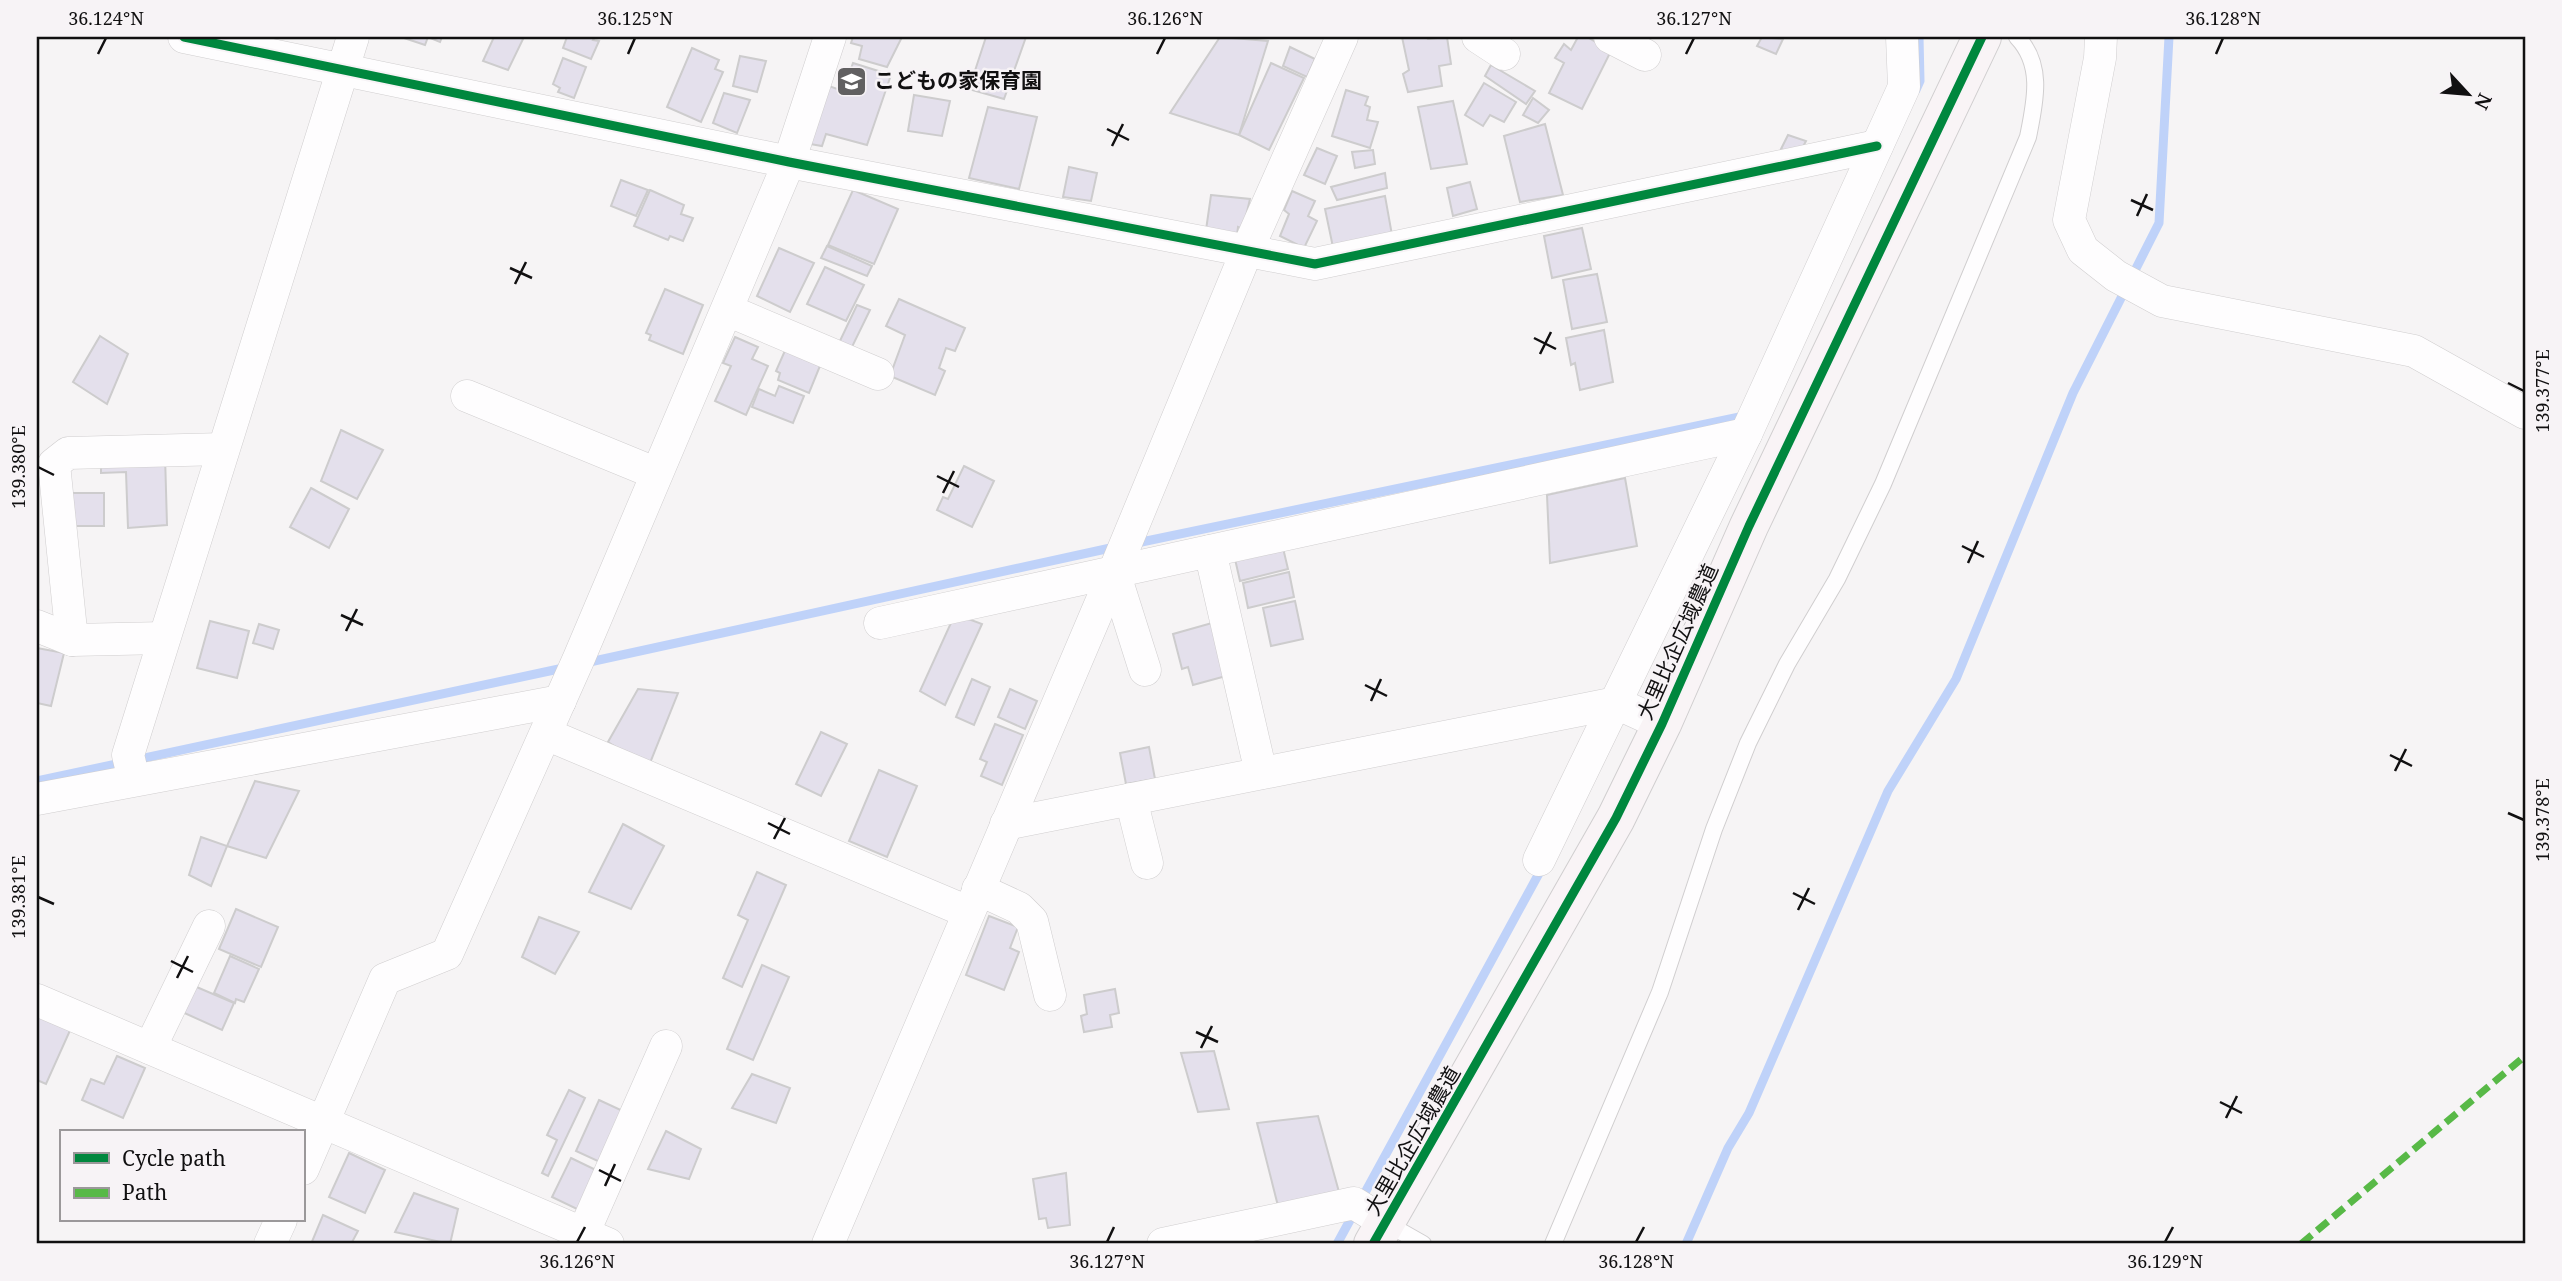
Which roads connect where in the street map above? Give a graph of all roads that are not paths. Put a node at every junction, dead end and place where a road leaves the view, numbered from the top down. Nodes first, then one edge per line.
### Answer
1 (184, 37) edge
2 (353, 37) edge
3 (830, 37) edge
4 (1342, 37) edge
5 (1478, 37) edge
6 (1610, 37) edge
7 (1902, 37) edge
8 (1982, 37) edge
9 (2017, 37) edge
10 (2101, 37) edge
11 (1504, 54) dead end
12 (1644, 55) dead end
13 (342, 69) junction
14 (1877, 146) junction
15 (789, 162) junction
16 (1246, 253) junction
17 (727, 310) junction
18 (878, 374) dead end
19 (467, 396) dead end
20 (2525, 413) edge
21 (1745, 434) junction
22 (223, 449) junction
23 (655, 473) junction
24 (1210, 551) junction
25 (1114, 572) junction
26 (880, 623) dead end
27 (37, 626) edge
28 (164, 638) junction
29 (72, 640) junction
30 (1145, 670) dead end
31 (560, 701) junction
32 (1616, 703) junction
33 (1662, 724) junction
34 (546, 734) junction
35 (131, 768) junction
36 (1261, 773) junction
37 (37, 799) edge
38 (1131, 799) junction
39 (1006, 824) junction
40 (1539, 860) dead end
41 (1147, 863) dead end
42 (973, 900) junction
43 (209, 926) dead end
44 (1050, 995) dead end
45 (37, 1000) edge
46 (666, 1046) dead end
47 (149, 1048) junction
48 (323, 1122) junction
49 (304, 1168) edge
50 (280, 1222) edge
51 (1380, 1233) edge
52 (578, 1237) edge
53 (271, 1244) edge
54 (828, 1244) edge
55 (1163, 1244) edge
56 (1423, 1244) edge
57 (1553, 1244) edge

1 - 13 street
2 - 13 street
3 - 15 street
4 - 16 street
5 - 11 street
6 - 12 street
7 - 14 street
8 - 33 street, 大里比企広域農道
9 - 57 lane
10 - 20 street
13 - 15 street
13 - 22 street
14 - 16 street
14 - 21 street
15 - 16 street
15 - 17 street
16 - 25 street
17 - 18 street
17 - 23 street
19 - 23 street
21 - 24 street
21 - 32 street
22 - 28 street
22 - 29 street
23 - 31 street
24 - 25 street
24 - 36 street
25 - 26 street
25 - 30 street
25 - 39 street
27 - 29 street
28 - 29 street
28 - 35 street
31 - 34 street
31 - 35 street
32 - 33 street
32 - 36 street
32 - 40 street
33 - 51 street, 大里比企広域農道
34 - 42 street
34 - 48 street
35 - 37 street
36 - 38 street
38 - 39 street
38 - 41 street
39 - 42 street
42 - 44 street
42 - 54 street
43 - 47 street
45 - 47 street
46 - 52 street
47 - 48 street
48 - 49 street
48 - 52 street
50 - 53 street
51 - 55 street
51 - 56 lane

